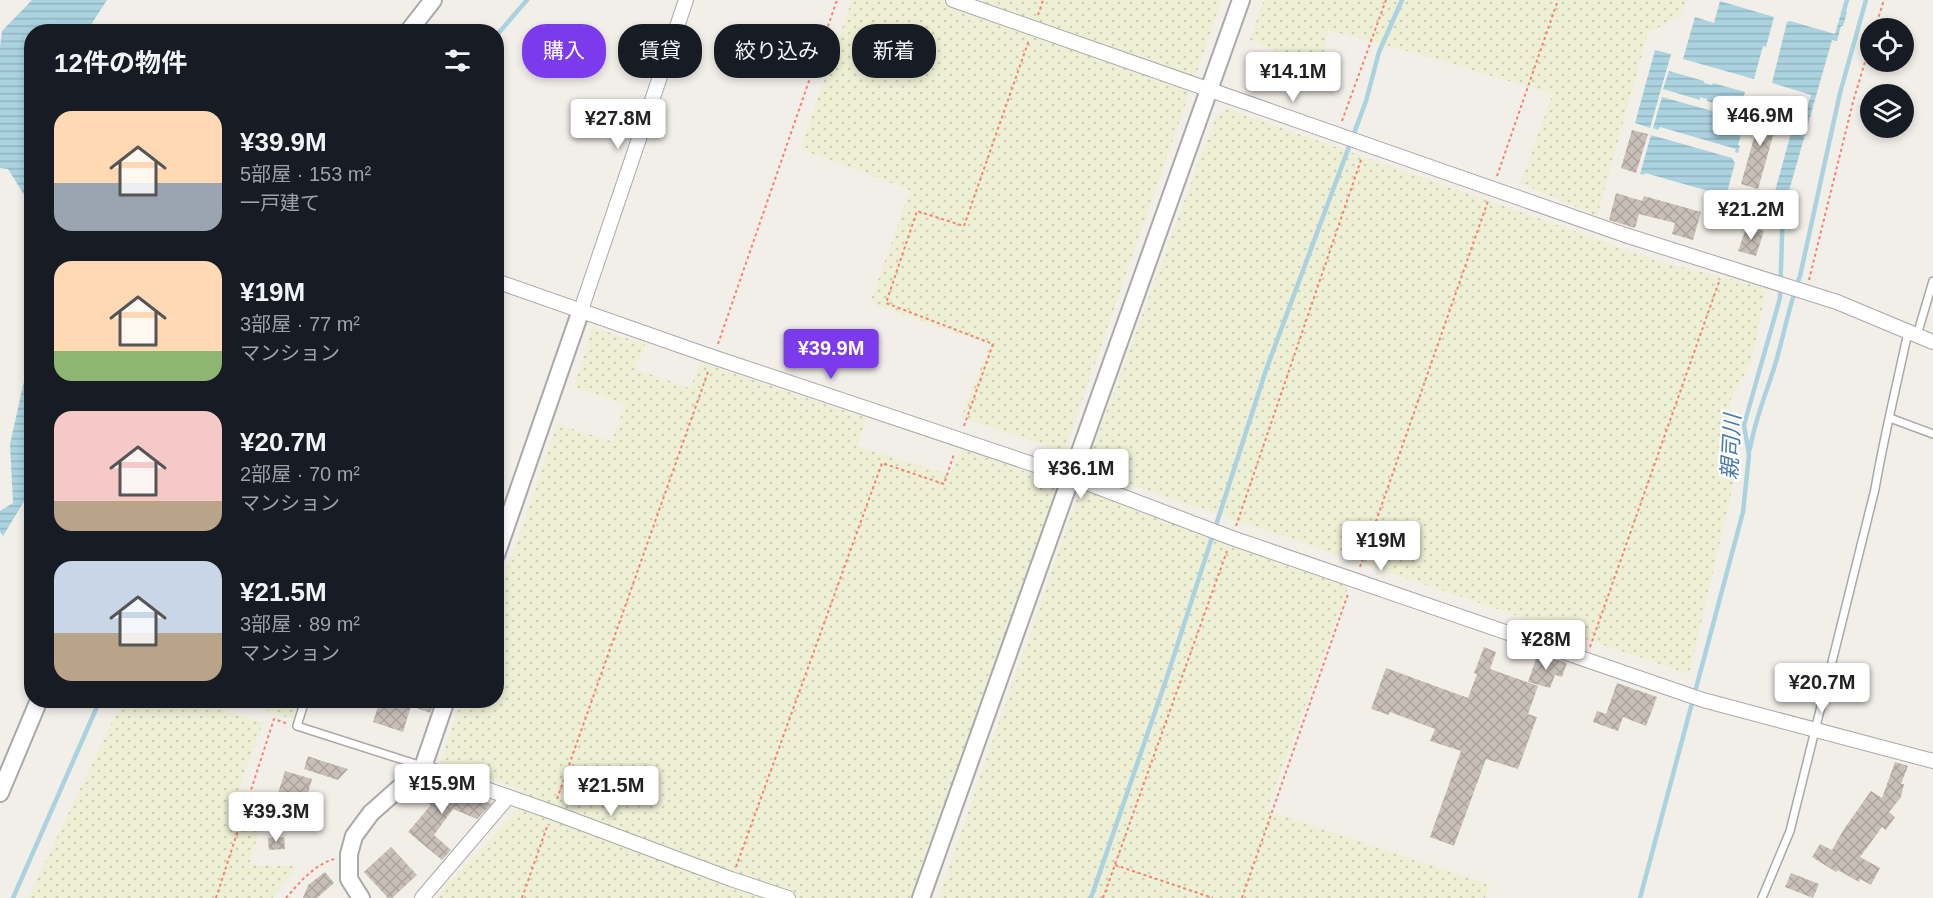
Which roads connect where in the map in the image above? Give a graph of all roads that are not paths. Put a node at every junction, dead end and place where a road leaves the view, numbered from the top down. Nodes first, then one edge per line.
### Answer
1 (433, 0) edge
2 (686, 0) edge
3 (953, 0) edge
4 (1241, 0) edge
5 (415, 24) edge
6 (1210, 91) junction
7 (1933, 281) edge
8 (504, 284) edge
9 (581, 310) junction
10 (1912, 334) junction
11 (1933, 342) edge
12 (1890, 418) junction
13 (1933, 434) edge
14 (1071, 477) junction
15 (504, 532) edge
16 (36, 708) edge
17 (303, 708) edge
18 (443, 708) edge
19 (1816, 729) junction
20 (1933, 760) edge
21 (423, 767) junction
22 (0, 793) edge
23 (508, 797) junction
24 (361, 898) edge
25 (422, 898) edge
26 (789, 898) edge
27 (921, 898) edge
28 (1762, 898) edge

1 - 5 street
2 - 9 street
3 - 6 street
4 - 6 street
6 - 10 street
6 - 14 street
7 - 10 lane
8 - 9 street
9 - 14 street
9 - 15 street
10 - 11 street
10 - 12 lane
12 - 13 lane
12 - 19 lane
14 - 19 street
14 - 27 street
16 - 22 street
17 - 21 lane
18 - 21 street
19 - 20 street
19 - 28 lane
21 - 23 street
21 - 24 street
23 - 25 street
23 - 26 street

